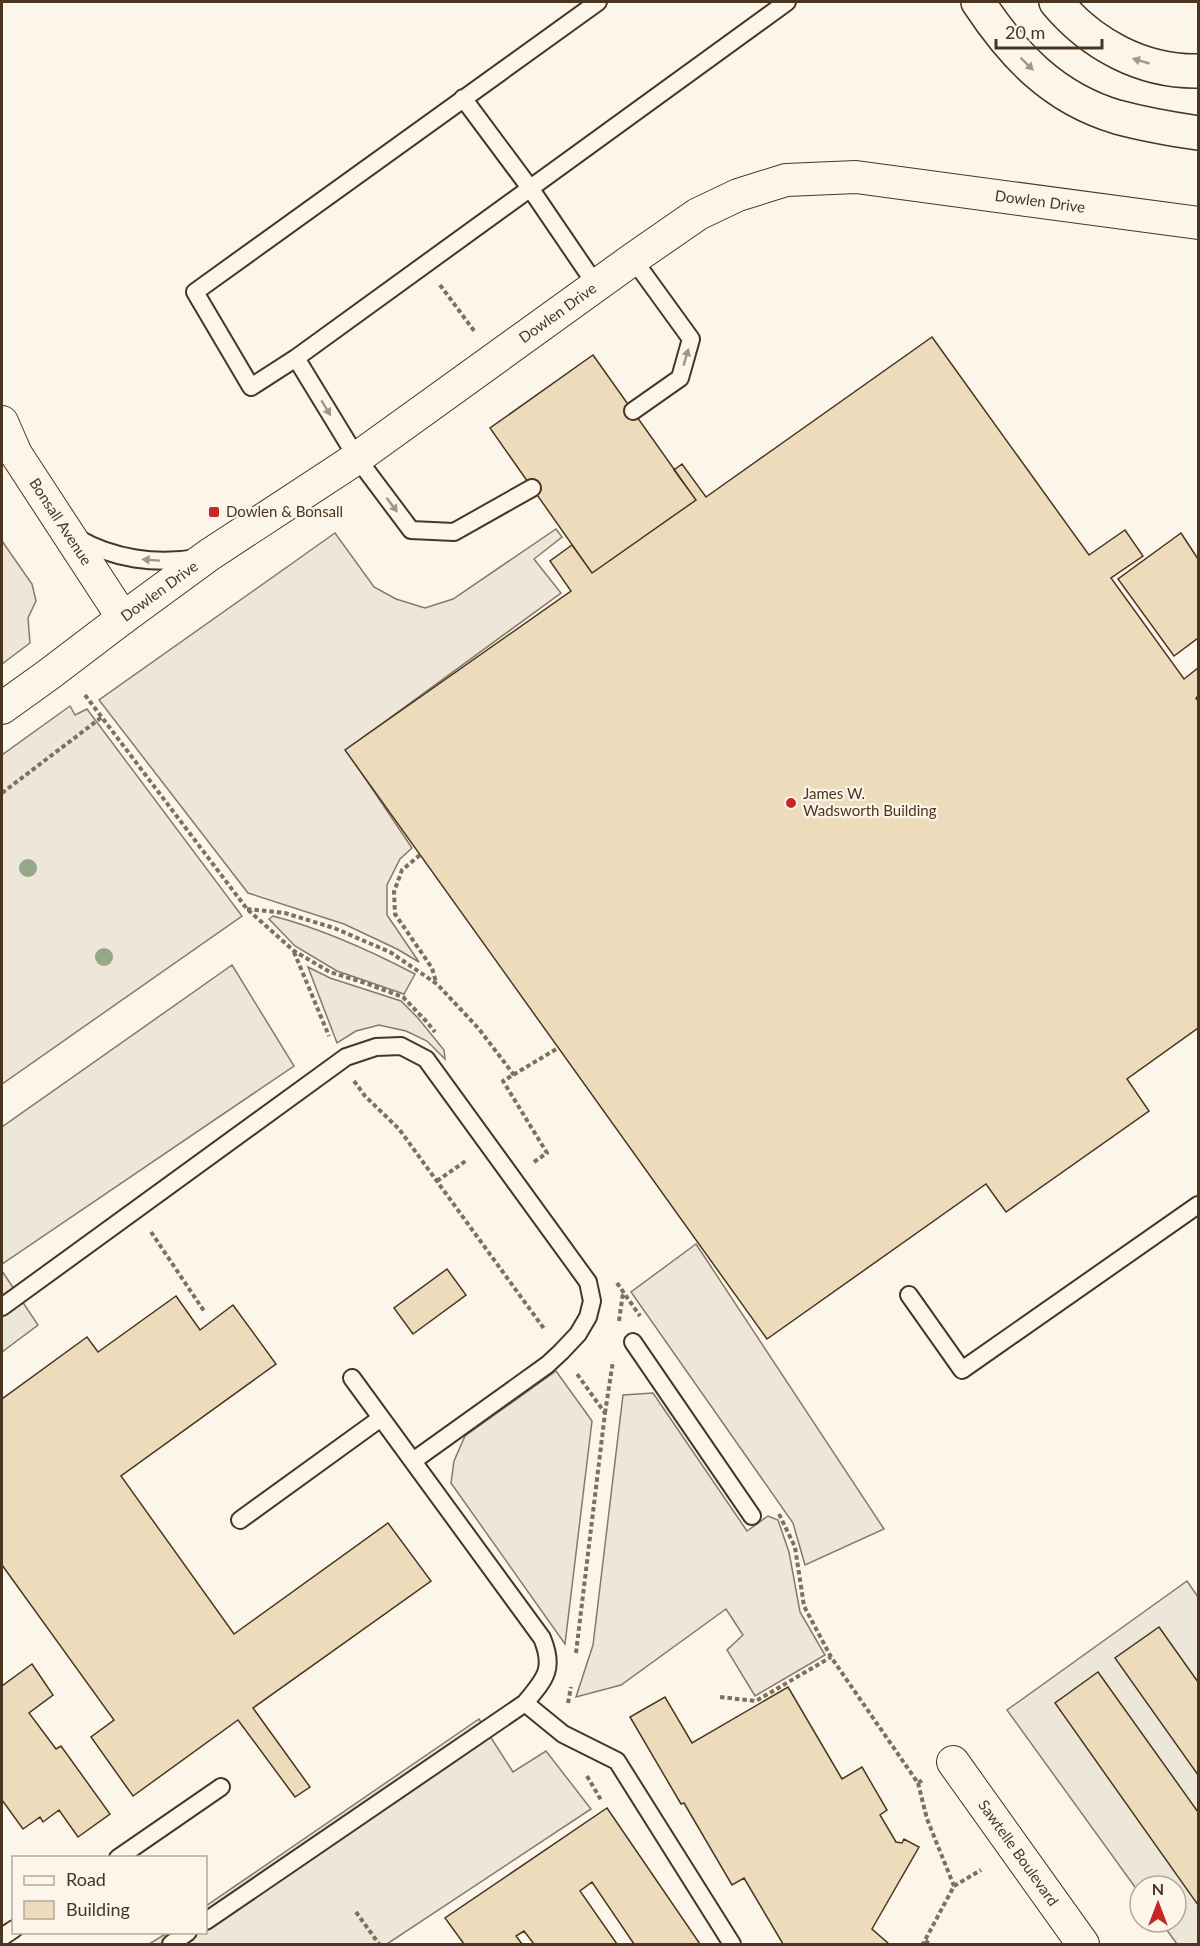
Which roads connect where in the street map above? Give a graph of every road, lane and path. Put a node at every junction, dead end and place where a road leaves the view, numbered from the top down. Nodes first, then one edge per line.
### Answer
1 (598, 2) edge
2 (787, 2) edge
3 (978, 2) edge
4 (1056, 2) edge
5 (1198, 71) edge
6 (463, 99) junction
7 (1198, 133) edge
8 (530, 188) junction
9 (1198, 223) edge
10 (633, 259) junction
11 (440, 284) dead end
12 (596, 285) junction
13 (476, 333) dead end
14 (296, 358) junction
15 (633, 411) dead end
16 (2, 422) edge
17 (357, 458) junction
18 (532, 488) dead end
19 (68, 533) junction
20 (209, 555) junction
21 (123, 618) junction
22 (2, 708) edge
23 (102, 717) dead end
24 (2, 793) edge
25 (420, 855) dead end
26 (247, 909) dead end
27 (294, 951) dead end
28 (436, 984) junction
29 (330, 1039) dead end
30 (558, 1048) dead end
31 (514, 1075) junction
32 (354, 1081) dead end
33 (470, 1157) dead end
34 (532, 1164) dead end
35 (437, 1181) junction
36 (1193, 1208) edge
37 (1198, 1226) edge
38 (150, 1229) dead end
39 (909, 1295) dead end
40 (2, 1307) edge
41 (204, 1311) dead end
42 (545, 1330) dead end
43 (633, 1342) dead end
44 (573, 1368) dead end
45 (352, 1378) dead end
46 (381, 1419) junction
47 (412, 1461) junction
48 (752, 1516) dead end
49 (240, 1520) dead end
50 (575, 1656) dead end
51 (831, 1657) dead end
52 (572, 1678) dead end
53 (720, 1697) dead end
54 (525, 1702) junction
55 (563, 1734) junction
56 (953, 1762) dead end
57 (918, 1783) dead end
58 (221, 1787) dead end
59 (601, 1800) dead end
60 (119, 1856) edge
61 (981, 1870) dead end
62 (954, 1886) junction
63 (356, 1912) dead end
64 (207, 1920) edge
65 (185, 1934) edge
66 (2, 1937) edge
67 (924, 1943) edge
68 (6, 1944) edge
69 (171, 1944) edge
70 (379, 1944) edge
71 (732, 1944) edge
72 (930, 1944) edge
73 (1083, 1944) edge

1 - 6 lane
2 - 8 lane
3 -> 7 highway
5 -> 4 highway
6 - 8 lane
6 - 14 lane
8 - 12 lane
8 - 14 lane
9 - 10 street, Dowlen Drive
10 - 12 street, Dowlen Drive
15 -> 10 lane
11 - 13 path
12 - 17 street, Dowlen Drive
14 -> 17 lane
16 - 19 street, Bonsall Avenue
17 -> 18 lane
17 - 20 street, Dowlen Drive
20 -> 19 lane
19 - 21 street, Bonsall Avenue
20 - 21 street, Dowlen Drive
21 - 22 street, Dowlen Drive
23 - 24 path
25 - 28 path
26 - 28 path
27 - 29 path
28 - 31 path
30 - 31 path
31 - 34 path
32 - 35 path
33 - 35 path
35 - 42 path
36 - 37 lane
36 - 39 lane
38 - 41 path
40 - 47 lane
43 - 48 lane
44 - 50 path
45 - 46 lane
46 - 47 lane
46 - 49 lane
47 - 54 lane
51 - 53 path
52 - 55 path
54 - 55 lane
54 - 64 lane
55 - 59 path
55 - 71 lane
56 - 73 street, Sawtelle Boulevard
57 - 62 path
58 - 60 lane
61 - 62 path
62 - 67 path
63 - 70 path
65 - 69 lane
66 - 68 lane
67 - 72 path

